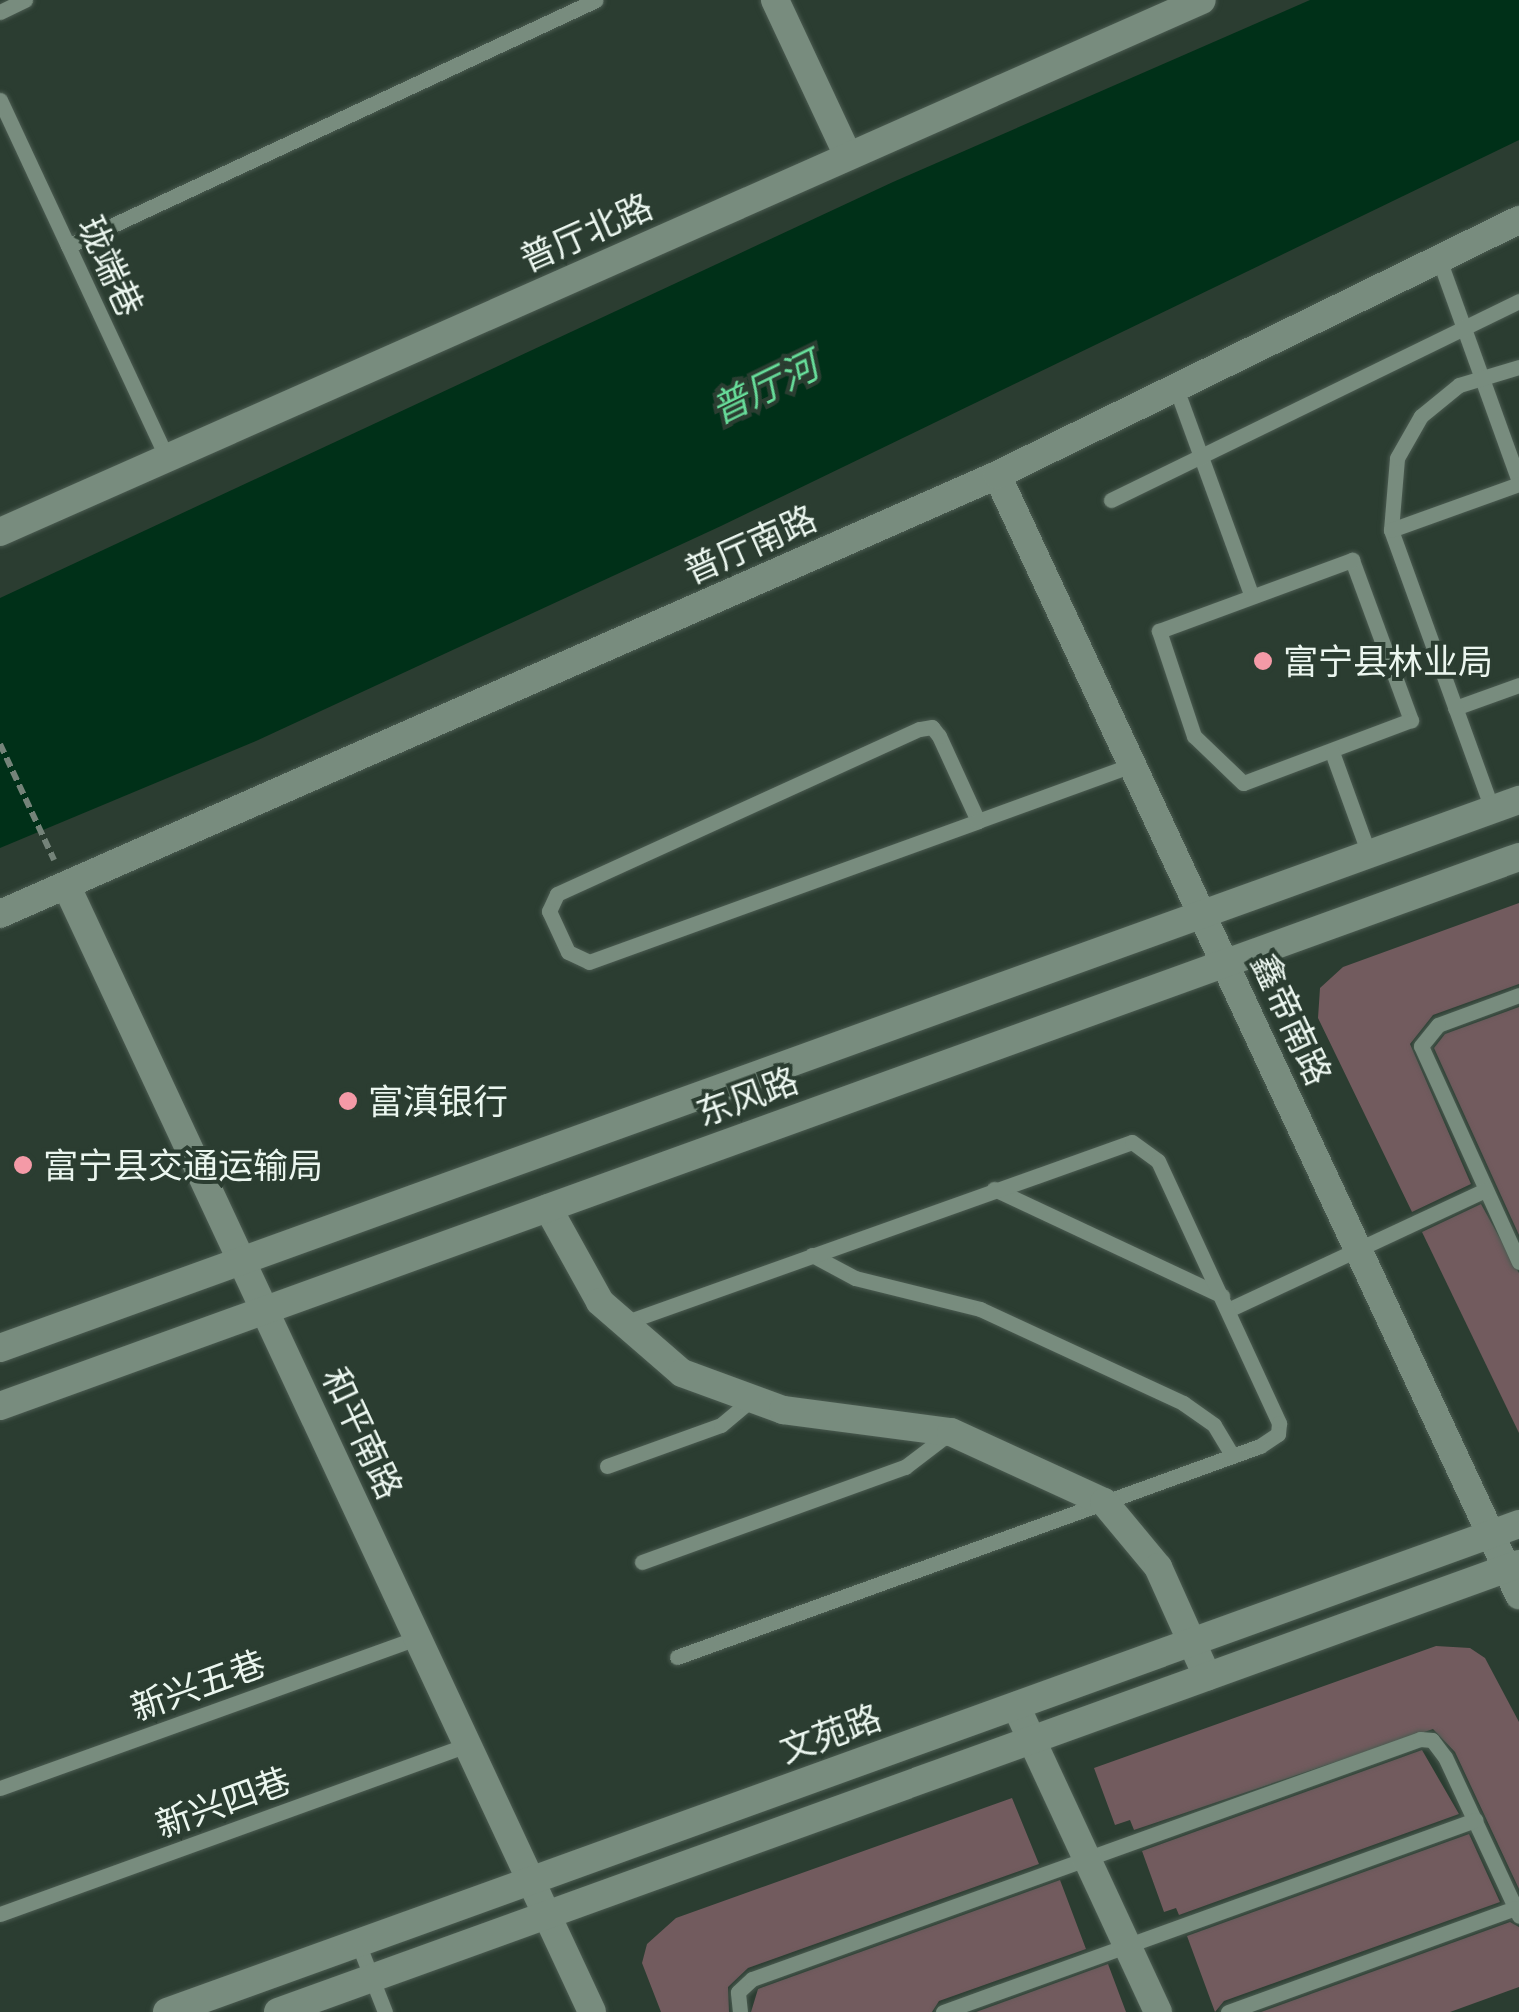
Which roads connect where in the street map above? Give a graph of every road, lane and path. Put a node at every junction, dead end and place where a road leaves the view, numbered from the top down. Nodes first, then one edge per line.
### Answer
1 (26, 0) edge
2 (596, 0) edge
3 (775, 0) edge
4 (1202, 0) edge
5 (0, 12) edge
6 (0, 100) edge
7 (848, 156) junction
8 (1519, 220) edge
9 (68, 246) junction
10 (1439, 259) junction
11 (1519, 301) edge
12 (1464, 328) junction
13 (1519, 367) edge
14 (1480, 374) junction
15 (1176, 388) junction
16 (1201, 456) junction
17 (167, 458) junction
18 (997, 475) junction
19 (1519, 482) edge
20 (1111, 500) dead end
21 (1391, 530) junction
22 (0, 532) edge
23 (1251, 594) junction
24 (1519, 685) edge
25 (1455, 708) junction
26 (0, 744) edge
27 (1332, 752) junction
28 (1132, 765) junction
29 (1506, 804) edge
30 (978, 821) junction
31 (1369, 854) junction
32 (1519, 857) edge
33 (67, 886) junction
34 (0, 914) edge
35 (1202, 914) junction
36 (1225, 963) junction
37 (1519, 995) edge
38 (994, 1189) junction
39 (1486, 1190) junction
40 (548, 1208) junction
41 (1358, 1249) junction
42 (812, 1256) junction
43 (242, 1261) junction
44 (1519, 1262) edge
45 (1225, 1303) junction
46 (264, 1310) junction
47 (621, 1324) junction
48 (0, 1348) edge
49 (748, 1402) junction
50 (0, 1406) edge
51 (952, 1432) junction
52 (1232, 1456) junction
53 (606, 1466) dead end
54 (1104, 1502) junction
55 (1519, 1524) edge
56 (1491, 1534) junction
57 (642, 1562) dead end
58 (1513, 1566) edge
59 (1519, 1594) edge
60 (417, 1638) junction
61 (1194, 1641) junction
62 (677, 1657) dead end
63 (1207, 1676) junction
64 (1016, 1706) junction
65 (1032, 1740) junction
66 (467, 1746) junction
67 (0, 1788) edge
68 (1475, 1820) junction
69 (1087, 1858) junction
70 (531, 1880) junction
71 (1517, 1912) edge
72 (0, 1914) edge
73 (547, 1915) junction
74 (358, 1943) junction
75 (1128, 1945) junction
76 (372, 1978) junction
77 (167, 2012) edge
78 (278, 2012) edge
79 (385, 2012) edge
80 (592, 2012) edge
81 (740, 2012) edge
82 (943, 2012) edge
83 (1158, 2012) edge
84 (1228, 2012) edge

1 - 5 lane
2 - 9 lane
3 - 7 street
4 - 7 street, 普厅北路
6 - 9 lane, 珑端巷
7 - 17 street, 普厅北路
8 - 10 street, 普厅南路
9 - 17 lane, 珑端巷
10 - 12 lane
10 - 15 street, 普厅南路
11 - 12 lane
12 - 14 lane
12 - 16 lane
13 - 14 lane
14 - 19 lane
14 - 21 lane
15 - 16 lane
15 - 18 street, 普厅南路
16 - 20 lane
16 - 23 lane
17 - 22 street, 普厅北路
18 - 28 street, 鑫帝南路
18 - 33 street, 普厅南路
19 - 21 lane
21 - 25 lane
23 - 27 lane
23 - 27 lane
24 - 25 lane
25 - 29 lane
26 - 33 path
27 - 31 lane
28 - 30 lane
28 - 35 street, 鑫帝南路
29 - 31 street, 东风路
30 - 30 lane
31 - 35 street, 东风路
32 - 36 street, 东风路
33 - 34 street, 普厅南路
33 - 43 street, 和平南路
35 - 36 street, 鑫帝南路
35 - 43 street, 东风路
36 - 40 street, 东风路
36 - 41 street, 鑫帝南路
37 - 39 lane
38 - 42 lane
38 - 45 lane
38 - 45 lane
39 - 41 lane
39 - 44 lane
40 - 46 street, 东风路
40 - 47 street
41 - 45 lane
41 - 56 street, 鑫帝南路
42 - 47 lane
42 - 52 lane
43 - 46 street, 和平南路
43 - 48 street, 东风路
45 - 52 lane
46 - 50 street, 东风路
46 - 60 street, 和平南路
47 - 49 street
49 - 51 street
49 - 53 lane
51 - 54 street
51 - 57 lane
52 - 54 lane
54 - 61 street
54 - 62 lane
55 - 56 street, 文苑路
56 - 58 street, 鑫帝南路
56 - 61 street, 文苑路
58 - 59 street, 鑫帝南路
58 - 63 street
60 - 66 street, 和平南路
60 - 67 lane, 新兴五巷
61 - 63 street
61 - 64 street, 文苑路
63 - 65 street
64 - 65 street
64 - 70 street, 文苑路
65 - 69 street
65 - 73 street
66 - 70 street, 和平南路
66 - 72 lane, 新兴四巷
68 - 69 lane
68 - 71 lane
68 - 75 lane
69 - 75 street
69 - 81 lane
70 - 73 street, 和平南路
70 - 74 street, 文苑路
71 - 84 lane
73 - 76 street
73 - 80 street, 和平南路
74 - 76 lane
74 - 77 street, 文苑路
75 - 82 lane
75 - 83 street
76 - 78 street
76 - 79 lane

